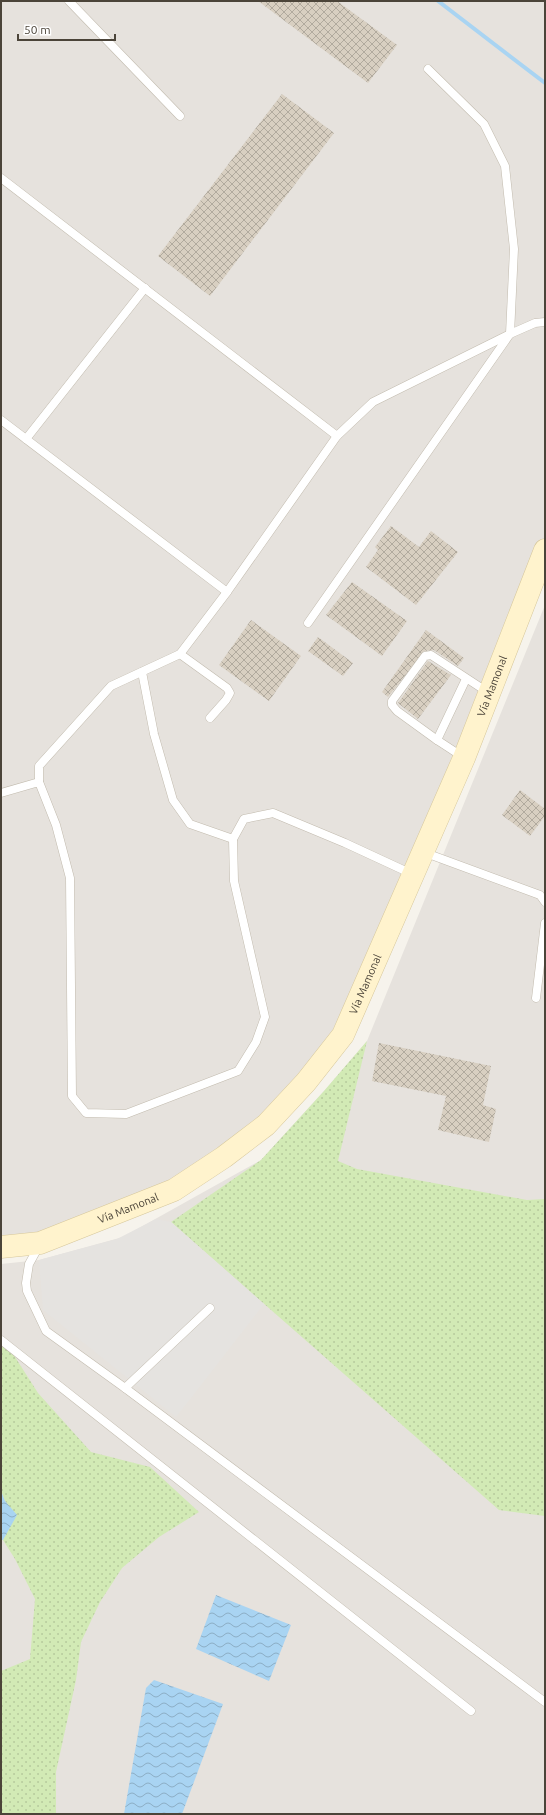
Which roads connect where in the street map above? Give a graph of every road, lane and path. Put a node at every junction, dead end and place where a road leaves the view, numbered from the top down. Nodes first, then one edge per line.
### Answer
1 (69, 1) edge
2 (428, 69) dead end
3 (180, 116) dead end
4 (1, 178) edge
5 (145, 288) junction
6 (545, 322) edge
7 (510, 334) junction
8 (1, 420) edge
9 (337, 436) junction
10 (26, 439) junction
11 (545, 550) edge
12 (227, 592) junction
13 (308, 622) dead end
14 (180, 654) junction
15 (142, 672) junction
16 (466, 679) junction
17 (490, 694) junction
18 (210, 718) dead end
19 (438, 740) junction
20 (464, 758) junction
21 (39, 782) junction
22 (1, 793) edge
23 (233, 838) junction
24 (422, 852) junction
25 (412, 874) junction
26 (545, 902) edge
27 (545, 923) edge
28 (536, 998) dead end
29 (40, 1243) junction
30 (1, 1247) edge
31 (210, 1308) dead end
32 (1, 1340) edge
33 (125, 1388) junction
34 (545, 1702) edge
35 (470, 1711) dead end

1 - 3 lane
2 - 7 lane
4 - 5 lane
5 - 9 lane
5 - 10 lane
6 - 7 lane
7 - 9 lane
7 - 13 lane
8 - 10 lane
9 - 12 lane
10 - 12 lane
11 - 17 street, Vía Mamonal
12 - 14 lane
14 - 15 lane
14 - 18 lane
15 - 21 lane
15 - 23 lane
16 - 17 lane
16 - 19 lane
16 - 19 lane
17 - 20 street, Vía Mamonal
19 - 20 lane
20 - 24 street, Vía Mamonal
21 - 22 lane
21 - 23 lane
23 - 25 lane
24 - 25 street, Vía Mamonal
24 - 26 lane
25 - 29 street, Vía Mamonal
27 - 28 lane
29 - 30 street, Vía Mamonal
29 - 33 lane
31 - 33 lane
32 - 35 lane
33 - 34 lane

